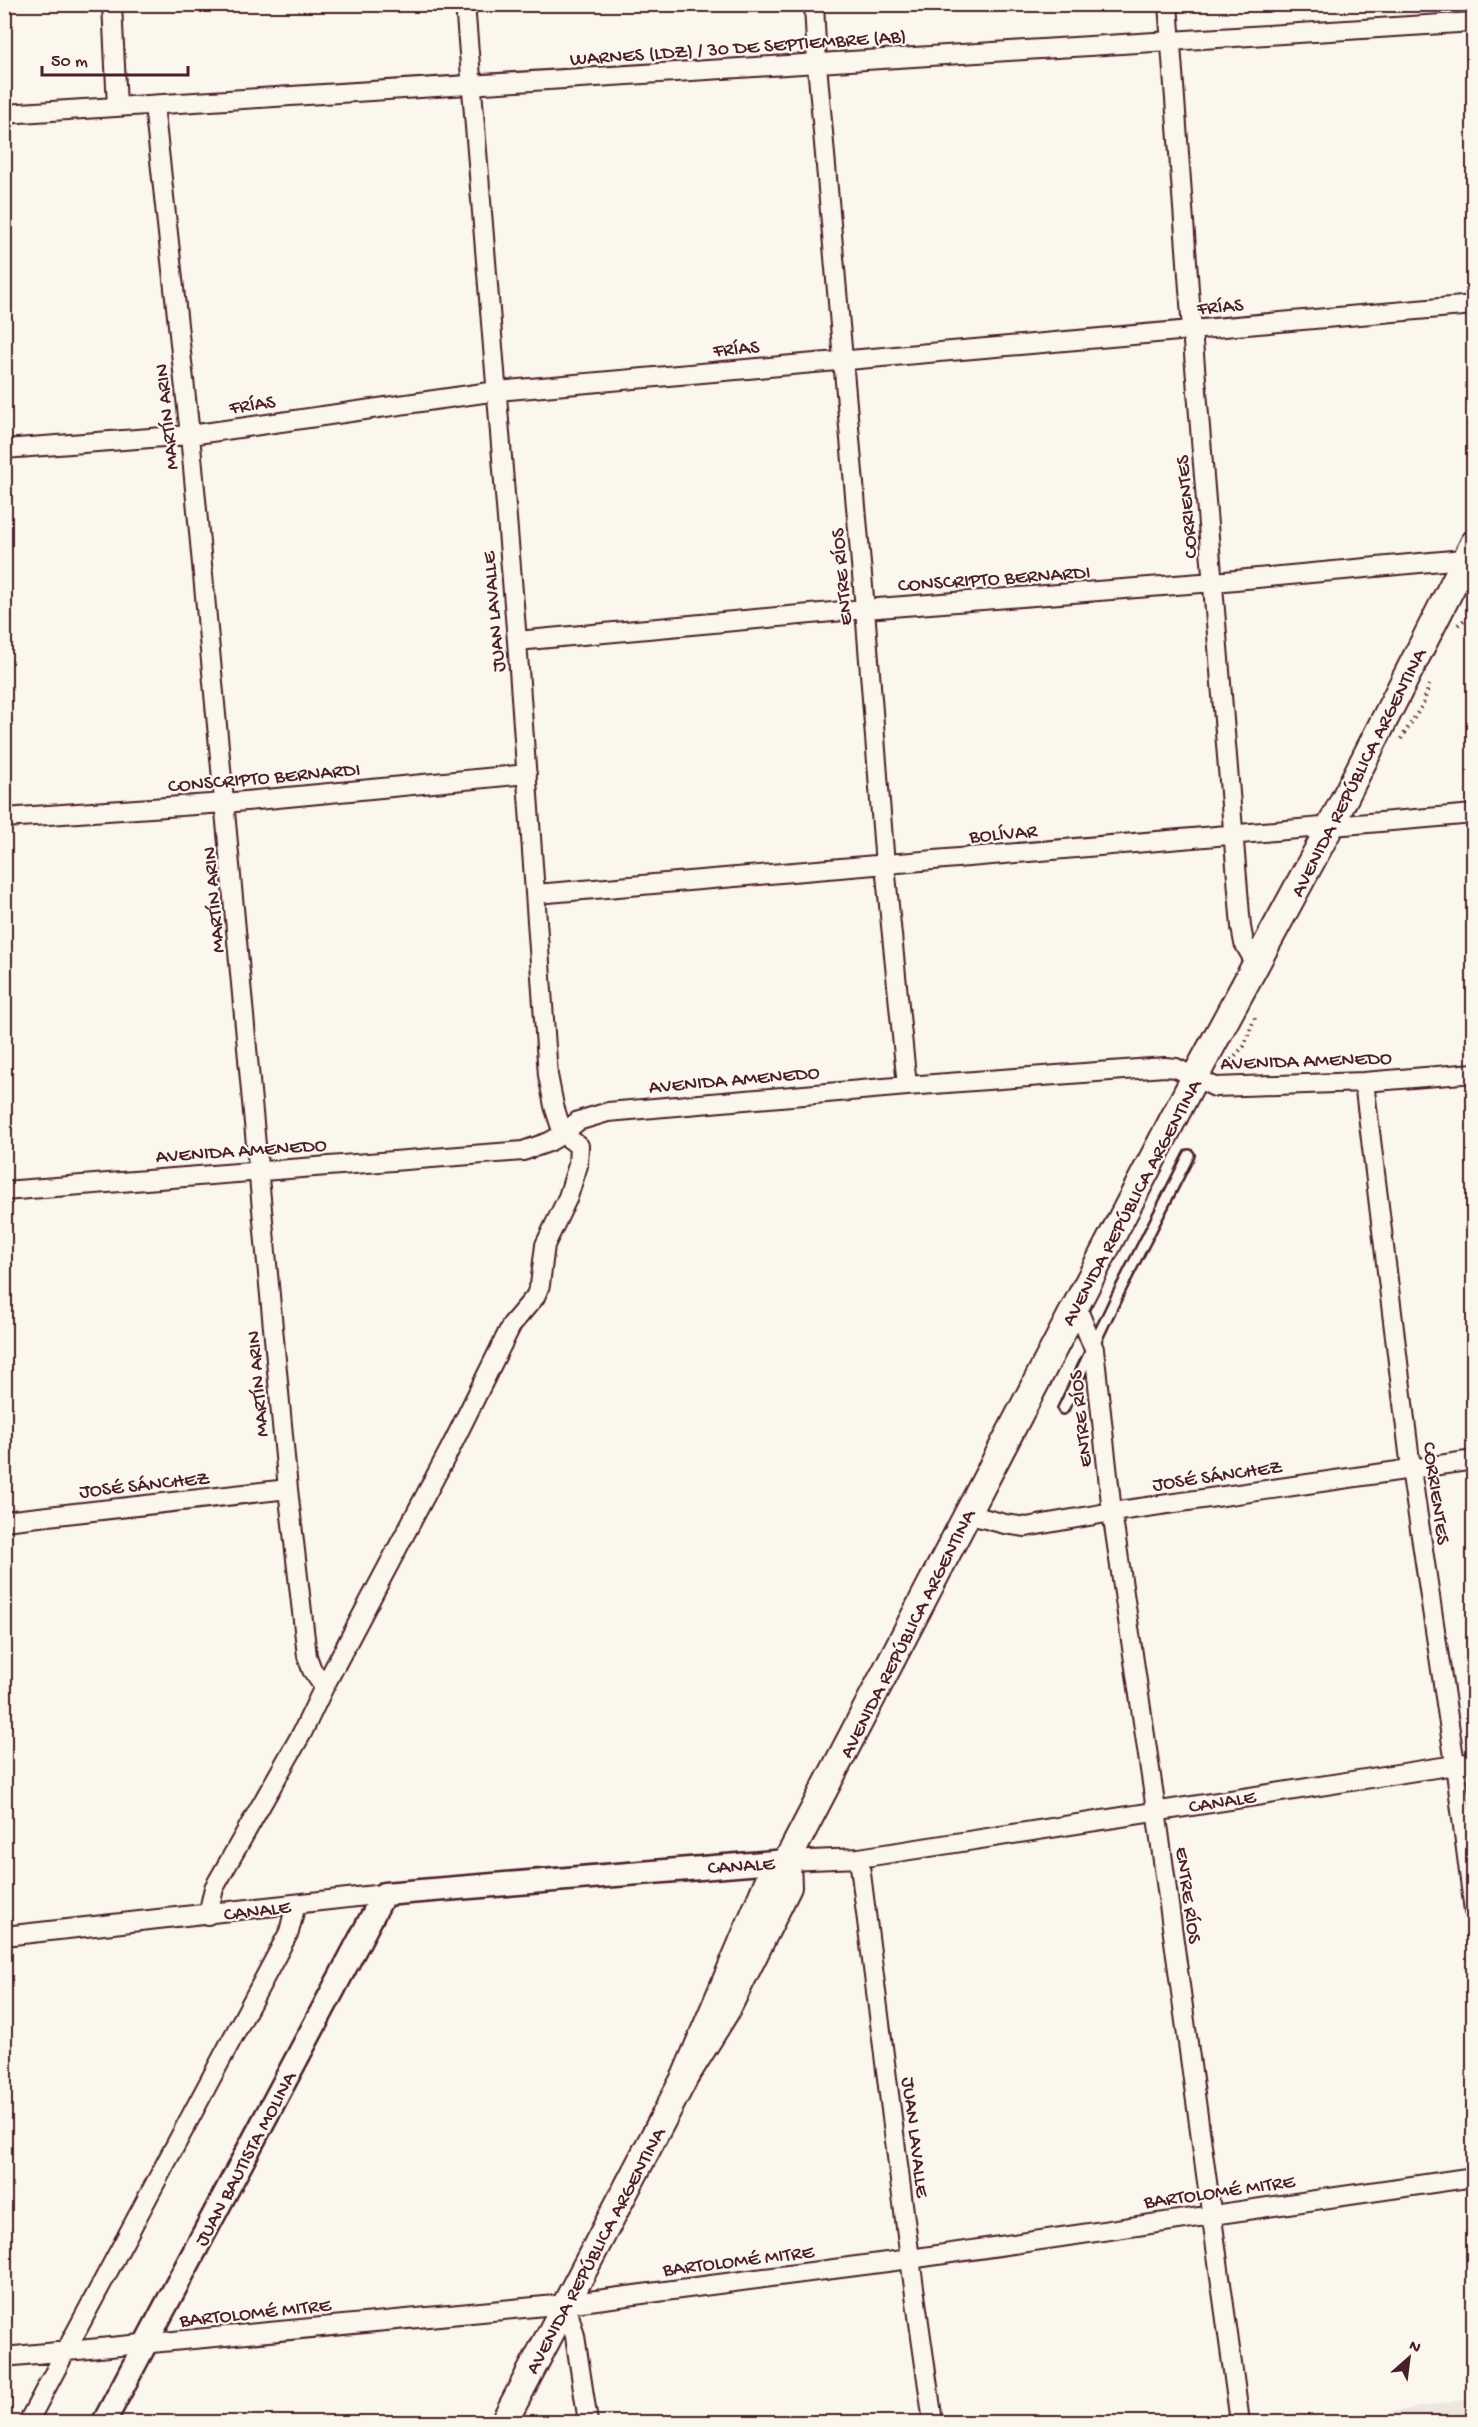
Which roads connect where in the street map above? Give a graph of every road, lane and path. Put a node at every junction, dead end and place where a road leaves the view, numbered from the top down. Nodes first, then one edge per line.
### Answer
1 (112, 4) edge
2 (465, 4) edge
3 (814, 4) edge
4 (1168, 4) edge
5 (1473, 22) edge
6 (1171, 42) junction
7 (817, 64) junction
8 (470, 86) junction
9 (154, 105) junction
10 (117, 107) junction
11 (4, 114) edge
12 (1473, 305) edge
13 (1192, 330) junction
14 (843, 361) junction
15 (496, 391) junction
16 (190, 435) junction
17 (4, 449) edge
18 (1471, 553) edge
19 (1214, 582) junction
20 (865, 609) junction
21 (517, 641) junction
22 (527, 774) junction
23 (225, 803) junction
24 (1473, 814) edge
25 (4, 818) edge
26 (1331, 825) junction
27 (1233, 834) junction
28 (885, 865) junction
29 (536, 894) junction
30 (1256, 964) junction
31 (1473, 1073) edge
32 (1195, 1077) junction
33 (1364, 1082) junction
34 (907, 1086) junction
35 (563, 1134) junction
36 (1189, 1155) dead end
37 (259, 1170) junction
38 (4, 1191) edge
39 (1076, 1305) junction
40 (1093, 1346) junction
41 (1063, 1409) dead end
42 (1473, 1461) edge
43 (1411, 1469) junction
44 (288, 1489) junction
45 (1112, 1512) junction
46 (968, 1514) junction
47 (4, 1521) edge
48 (324, 1687) junction
49 (1473, 1762) edge
50 (1455, 1764) junction
51 (1156, 1810) junction
52 (859, 1858) junction
53 (787, 1861) junction
54 (384, 1894) junction
55 (296, 1905) junction
56 (1473, 1911) edge
57 (208, 1915) junction
58 (4, 1936) edge
59 (1473, 2177) edge
60 (1210, 2214) junction
61 (910, 2259) junction
62 (566, 2304) junction
63 (145, 2345) junction
64 (66, 2352) junction
65 (4, 2358) edge
66 (28, 2422) edge
67 (104, 2422) edge
68 (504, 2422) edge
69 (588, 2422) edge
70 (933, 2422) edge
71 (1240, 2422) edge

1 - 10 street
2 - 8 street, JUAN LAVALLE
3 - 7 street, ENTRE RÍOS
4 - 6 street, CORRIENTES
5 - 6 street, WARNES (LDZ) / 30 DE SEPTIEMBRE (AB)
6 - 7 street, WARNES (LDZ) / 30 DE SEPTIEMBRE (AB)
6 - 13 street, CORRIENTES
7 - 8 street, WARNES (LDZ) / 30 DE SEPTIEMBRE (AB)
7 - 14 street, ENTRE RÍOS
8 - 9 street, WARNES (LDZ) / 30 DE SEPTIEMBRE (AB)
8 - 15 street, JUAN LAVALLE
9 - 10 street, WARNES (LDZ) / 30 DE SEPTIEMBRE (AB)
9 - 16 street, MARTÍN ARIN
10 - 11 street, WARNES (LDZ) / 30 DE SEPTIEMBRE (AB)
12 - 13 street, FRÍAS
13 - 14 street, FRÍAS
13 - 19 street, CORRIENTES
14 - 15 street, FRÍAS
14 - 20 street, ENTRE RÍOS
15 - 16 street, FRÍAS
15 - 21 street, JUAN LAVALLE
16 - 17 street, FRÍAS
16 - 23 street, MARTÍN ARIN
18 - 19 street, CONSCRIPTO BERNARDI
18 - 26 main road, AVENIDA REPÚBLICA ARGENTINA
19 - 20 street, CONSCRIPTO BERNARDI
19 - 27 street, CORRIENTES
20 - 21 street, CONSCRIPTO BERNARDI
20 - 28 street, ENTRE RÍOS
21 - 22 street, JUAN LAVALLE
22 - 23 street, CONSCRIPTO BERNARDI
22 - 29 street, JUAN LAVALLE
23 - 25 street, CONSCRIPTO BERNARDI
23 - 37 street, MARTÍN ARIN
24 - 26 street, BOLÍVAR
26 - 27 street, BOLÍVAR
26 - 30 main road, AVENIDA REPÚBLICA ARGENTINA
27 - 28 street, BOLÍVAR
27 - 30 street, CORRIENTES
28 - 29 street, BOLÍVAR
28 - 34 street, ENTRE RÍOS
29 - 35 street, JUAN LAVALLE
30 - 32 main road, AVENIDA REPÚBLICA ARGENTINA
31 - 33 street, AVENIDA AMENEDO
32 - 33 street, AVENIDA AMENEDO
32 - 34 street, AVENIDA AMENEDO
32 - 39 main road, AVENIDA REPÚBLICA ARGENTINA
33 - 43 street, CORRIENTES
34 - 35 street, AVENIDA AMENEDO
35 - 37 street, AVENIDA AMENEDO
35 - 48 street, JUAN LAVALLE
36 - 40 lane
37 - 38 street, AVENIDA AMENEDO
37 - 44 street, MARTÍN ARIN
39 - 40 street, ENTRE RÍOS
39 - 46 main road, AVENIDA REPÚBLICA ARGENTINA
40 - 41 lane
40 - 45 street, ENTRE RÍOS
42 - 43 street, JOSÉ SÁNCHEZ
43 - 45 street, JOSÉ SÁNCHEZ
43 - 50 street, CORRIENTES
44 - 47 street, JOSÉ SÁNCHEZ
44 - 48 street, MARTÍN ARIN
45 - 46 street, JOSÉ SÁNCHEZ
45 - 51 street, ENTRE RÍOS
46 - 53 main road, AVENIDA REPÚBLICA ARGENTINA
48 - 57 street
49 - 50 street, CANALE
50 - 51 street, CANALE
50 - 56 street, CORRIENTES
51 - 52 street, CANALE
51 - 60 street, ENTRE RÍOS
52 - 53 street, CANALE
52 - 61 street, JUAN LAVALLE
53 - 54 street, CANALE
53 - 62 main road, AVENIDA REPÚBLICA ARGENTINA
54 - 55 street, CANALE
54 - 63 street, JUAN BAUTISTA MOLINA
55 - 57 street, CANALE
55 - 64 street
57 - 58 street, CANALE
59 - 60 street, BARTOLOMÉ MITRE
60 - 61 street, BARTOLOMÉ MITRE
60 - 71 street, ENTRE RÍOS
61 - 62 street, BARTOLOMÉ MITRE
61 - 70 street, JUAN LAVALLE
62 - 63 street, BARTOLOMÉ MITRE
62 - 68 main road, AVENIDA REPÚBLICA ARGENTINA
62 - 69 street
63 - 64 street, BARTOLOMÉ MITRE
63 - 67 street, JUAN BAUTISTA MOLINA
64 - 65 street, BARTOLOMÉ MITRE
64 - 66 street

